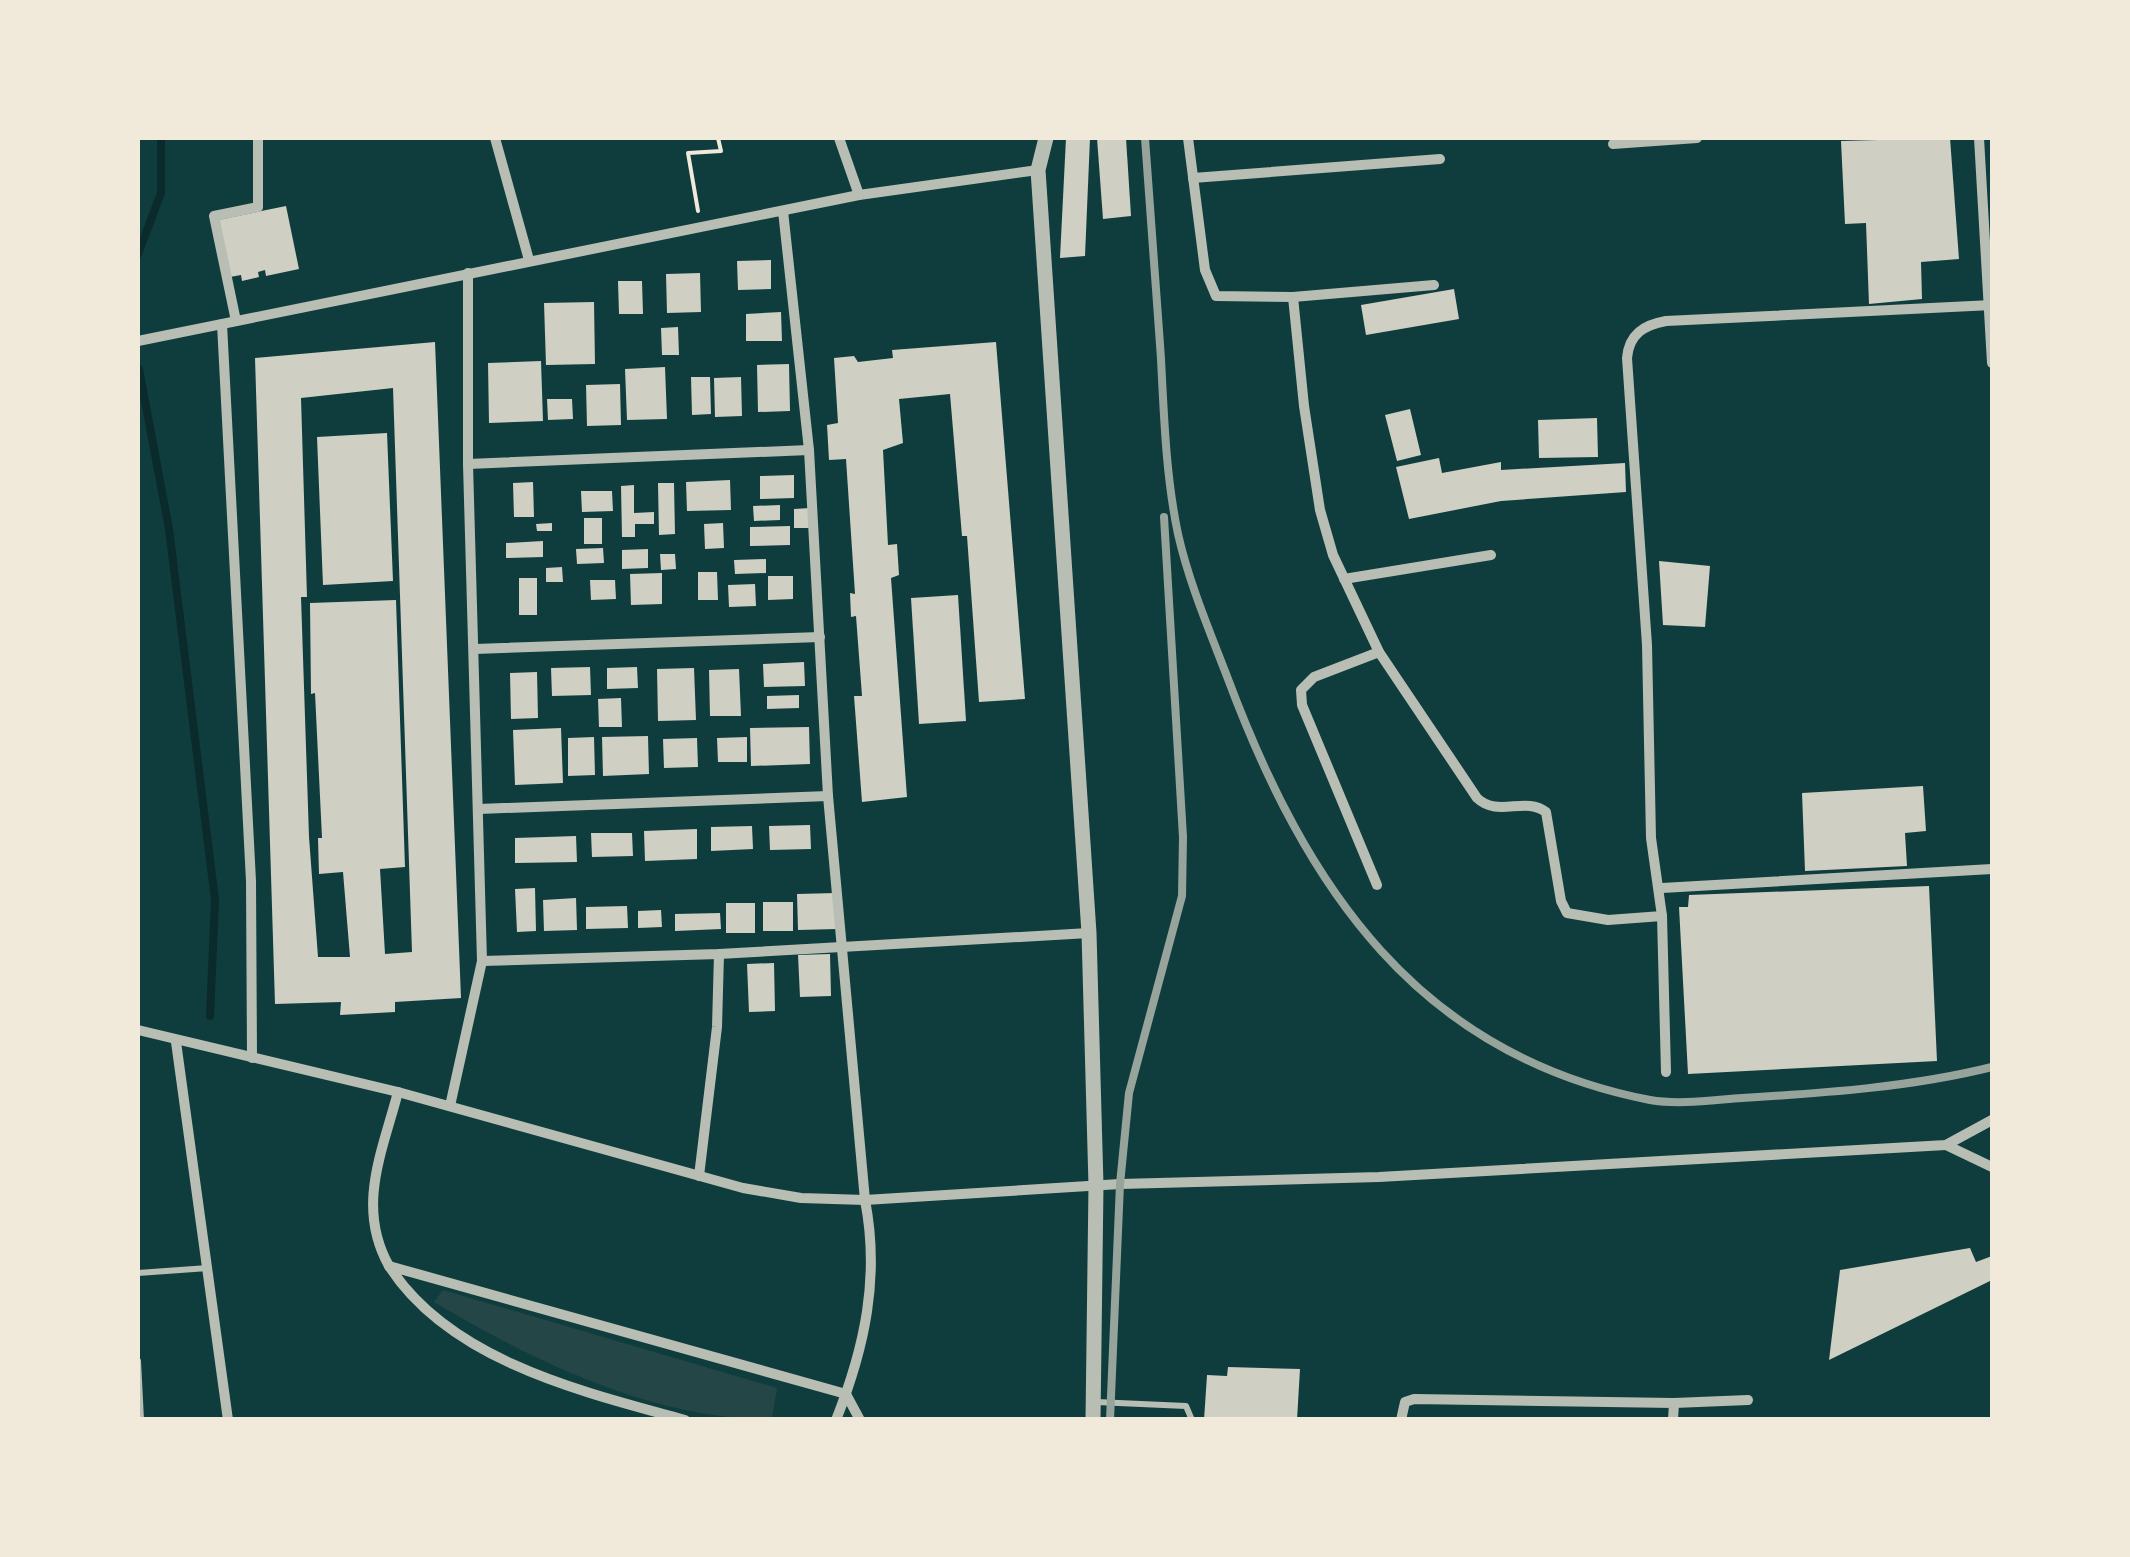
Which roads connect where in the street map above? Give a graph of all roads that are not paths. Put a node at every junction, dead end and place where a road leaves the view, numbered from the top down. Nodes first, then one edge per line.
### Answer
1 (258, 138) edge
2 (495, 138) edge
3 (838, 138) edge
4 (1046, 138) edge
5 (1188, 138) edge
6 (1697, 138) edge
7 (1979, 138) edge
8 (1613, 144) dead end
9 (1440, 159) dead end
10 (1038, 170) junction
11 (1193, 178) junction
12 (859, 195) junction
13 (783, 210) junction
14 (528, 260) junction
15 (468, 273) junction
16 (1434, 285) dead end
17 (1293, 298) junction
18 (1992, 306) edge
19 (236, 321) junction
20 (222, 324) junction
21 (138, 341) edge
22 (1992, 363) edge
23 (809, 450) junction
24 (468, 464) junction
25 (1491, 555) dead end
26 (1344, 579) junction
27 (820, 637) junction
28 (475, 649) junction
29 (1379, 652) junction
30 (828, 796) junction
31 (479, 809) junction
32 (1992, 869) edge
33 (1377, 885) dead end
34 (1662, 888) junction
35 (1662, 916) junction
36 (1090, 933) junction
37 (842, 947) junction
38 (719, 954) junction
39 (482, 961) junction
40 (138, 1030) edge
41 (176, 1042) junction
42 (252, 1058) junction
43 (1666, 1072) dead end
44 (398, 1092) junction
45 (450, 1106) junction
46 (1992, 1120) edge
47 (1946, 1146) junction
48 (1992, 1167) edge
49 (699, 1176) junction
50 (1096, 1186) junction
51 (865, 1200) junction
52 (389, 1266) junction
53 (208, 1268) junction
54 (138, 1273) edge
55 (138, 1361) edge
56 (846, 1394) junction
57 (1748, 1400) dead end
58 (1094, 1402) junction
59 (1674, 1404) junction
60 (141, 1420) edge
61 (228, 1420) edge
62 (685, 1420) edge
63 (836, 1420) edge
64 (860, 1420) edge
65 (1094, 1420) edge
66 (1192, 1420) edge
67 (1402, 1420) edge
68 (1673, 1420) edge

1 - 19 street
2 - 14 street
3 - 12 street
4 - 10 street
5 - 11 street
6 - 8 street
7 - 18 street
9 - 11 street
10 - 12 street
10 - 36 street
11 - 17 street
12 - 13 street
13 - 14 street
13 - 23 street
14 - 15 street
15 - 19 street
15 - 24 street
16 - 17 street
17 - 26 street
18 - 22 street
18 - 34 street
19 - 20 street
20 - 21 street
20 - 42 street
23 - 24 street
23 - 27 street
24 - 28 street
25 - 26 street
26 - 29 street
27 - 28 street
27 - 30 street
28 - 31 street
29 - 33 street
29 - 35 street
30 - 31 street
30 - 37 street
31 - 39 street
32 - 34 street
34 - 35 street
35 - 43 street
36 - 37 street
36 - 50 street
37 - 38 street
37 - 51 street
38 - 39 street
38 - 49 street
39 - 45 street
40 - 41 street
41 - 42 street
41 - 53 street
42 - 44 street
44 - 45 street
44 - 52 street
45 - 49 street
46 - 47 street
47 - 48 street
47 - 50 street
49 - 51 street
50 - 51 street
50 - 58 street
51 - 56 street
52 - 56 street
52 - 62 street
53 - 54 lane
53 - 61 street
55 - 60 lane
56 - 63 street
56 - 64 street
57 - 59 street
58 - 65 street
58 - 66 lane
59 - 67 street
59 - 68 street

